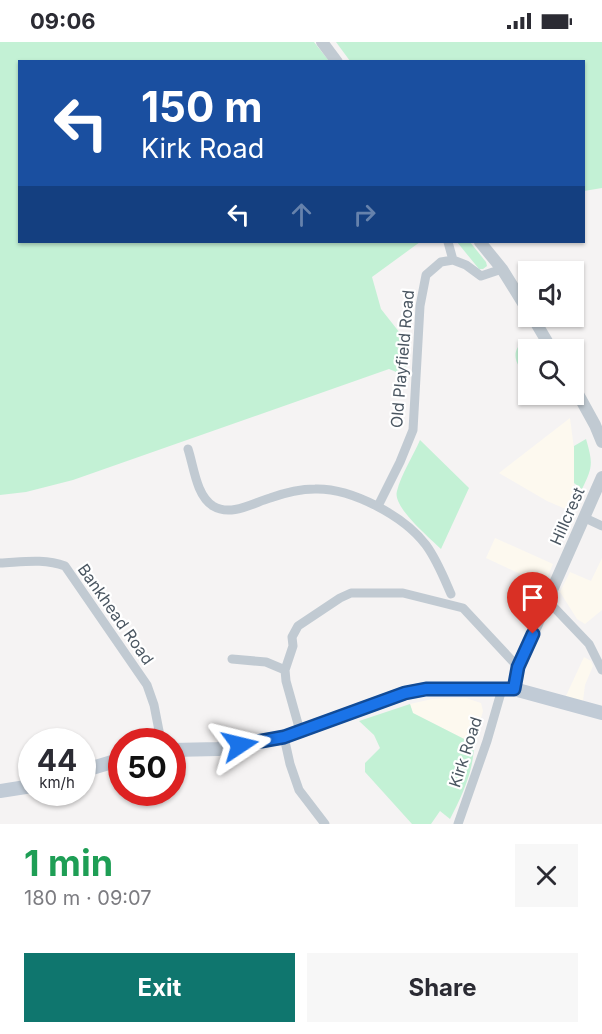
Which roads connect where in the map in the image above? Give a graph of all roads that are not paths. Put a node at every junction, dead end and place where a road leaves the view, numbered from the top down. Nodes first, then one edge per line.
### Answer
1 (322, 42) edge
2 (336, 60) edge
3 (448, 243) edge
4 (481, 243) edge
5 (453, 260) junction
6 (502, 269) junction
7 (518, 295) edge
8 (584, 401) edge
9 (599, 423) edge
10 (602, 442) edge
11 (188, 449) dead end
12 (191, 459) junction
13 (181, 462) dead end
14 (602, 477) edge
15 (378, 506) junction
16 (585, 518) junction
17 (602, 526) edge
18 (0, 563) edge
19 (439, 568) junction
20 (428, 573) dead end
21 (451, 594) dead end
22 (548, 601) junction
23 (232, 658) dead end
24 (518, 667) junction
25 (285, 670) junction
26 (602, 670) edge
27 (508, 689) junction
28 (602, 713) edge
29 (158, 728) edge
30 (300, 730) junction
31 (284, 737) junction
32 (186, 750) edge
33 (18, 788) edge
34 (0, 791) edge
35 (326, 824) edge
36 (458, 824) edge

1 - 2 street
3 - 5 street
4 - 6 street
5 - 6 street
5 - 15 street, Old Playfield Road
6 - 7 street
8 - 9 street
9 - 10 street
11 - 12 street
12 - 13 street
12 - 15 street
14 - 16 street, Hillcrest
15 - 19 street
16 - 17 street
16 - 22 street, Hillcrest
18 - 29 street, Bankhead Road
19 - 20 street
19 - 21 street
22 - 24 street, Kirk Road
22 - 26 street
23 - 25 street
24 - 25 street
24 - 27 street, Kirk Road
25 - 30 street
27 - 28 main road
27 - 30 main road
27 - 36 street, Kirk Road
30 - 31 main road
31 - 32 main road
31 - 35 street
33 - 34 main road

